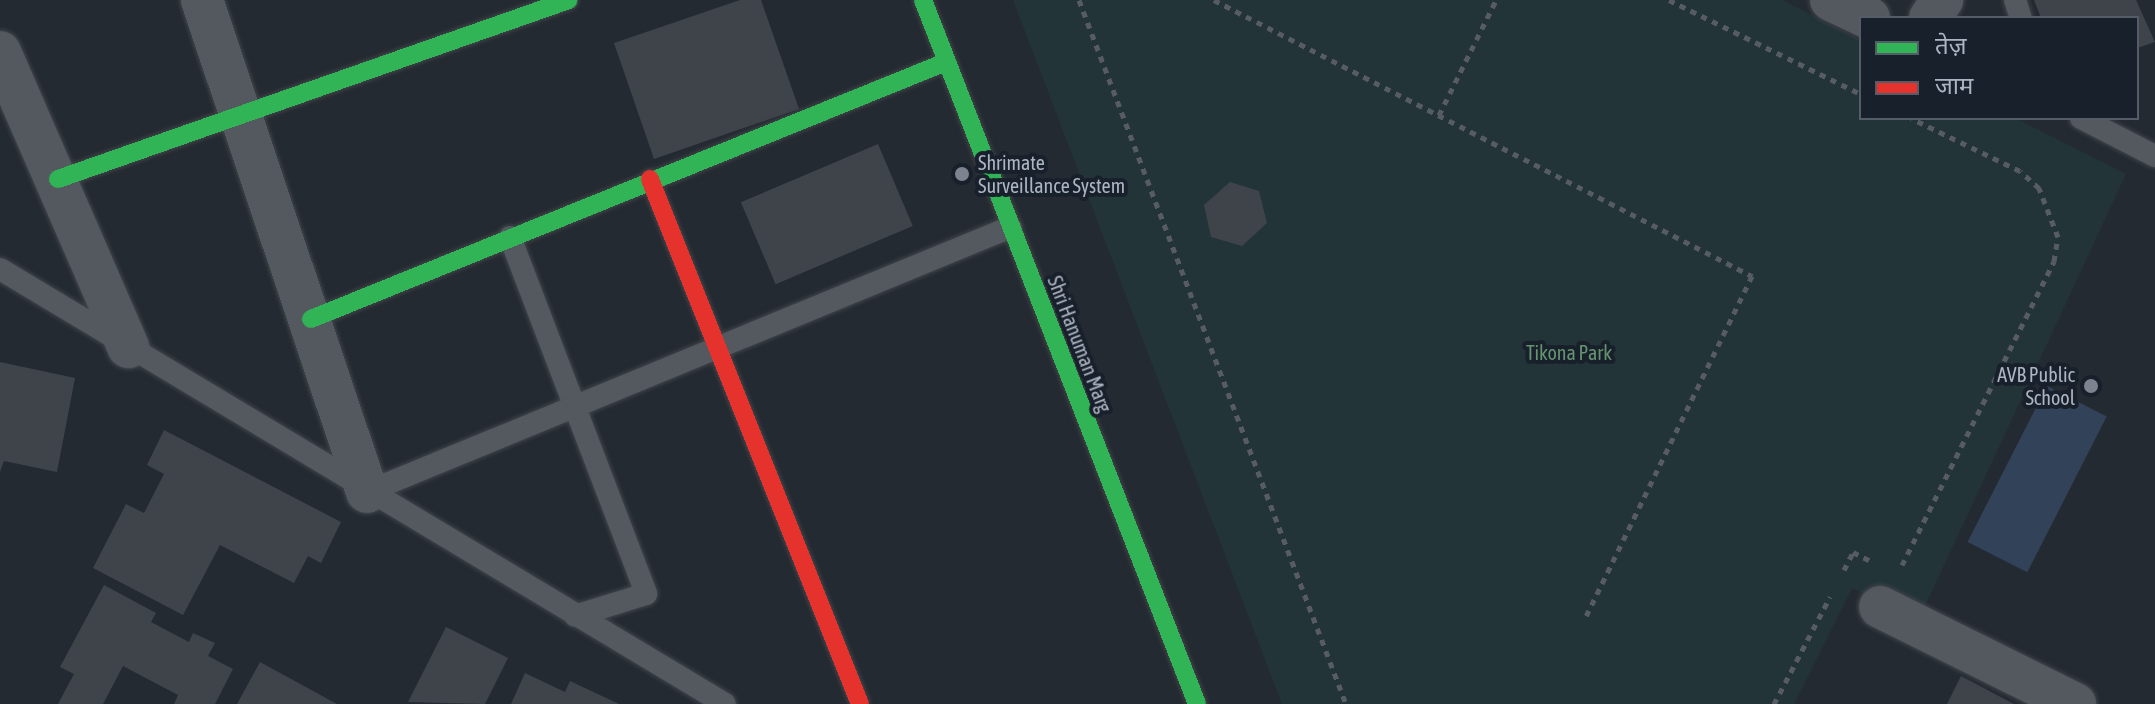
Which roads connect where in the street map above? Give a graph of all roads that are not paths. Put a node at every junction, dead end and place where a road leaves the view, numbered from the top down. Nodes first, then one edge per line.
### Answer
1 (202, 0) edge
2 (569, 0) edge
3 (923, 0) edge
4 (1831, 0) edge
5 (1865, 16) edge
6 (0, 52) edge
7 (946, 62) junction
8 (242, 119) junction
9 (2085, 120) edge
10 (2155, 156) edge
11 (58, 179) junction
12 (650, 179) junction
13 (1011, 227) junction
14 (510, 237) junction
15 (0, 269) edge
16 (311, 319) junction
17 (128, 347) junction
18 (717, 350) junction
19 (575, 410) junction
20 (367, 492) junction
21 (1889, 590) road end
22 (575, 616) junction
23 (725, 704) edge
24 (860, 704) edge
25 (1197, 704) edge
26 (2075, 704) edge

1 - 8 street
2 - 8 street
3 - 7 street, Shri Hanuman Marg
4 - 5 street
6 - 11 street
7 - 12 street
7 - 13 street, Shri Hanuman Marg
8 - 11 street
8 - 16 street
9 - 10 lane
11 - 17 street
12 - 14 street
12 - 18 street
13 - 18 lane
13 - 25 street, Shri Hanuman Marg
14 - 16 street
14 - 19 lane
15 - 17 lane
16 - 20 street
17 - 20 lane
18 - 19 lane
18 - 24 street
19 - 20 lane
19 - 22 lane
20 - 22 lane
21 - 26 street
22 - 23 lane

